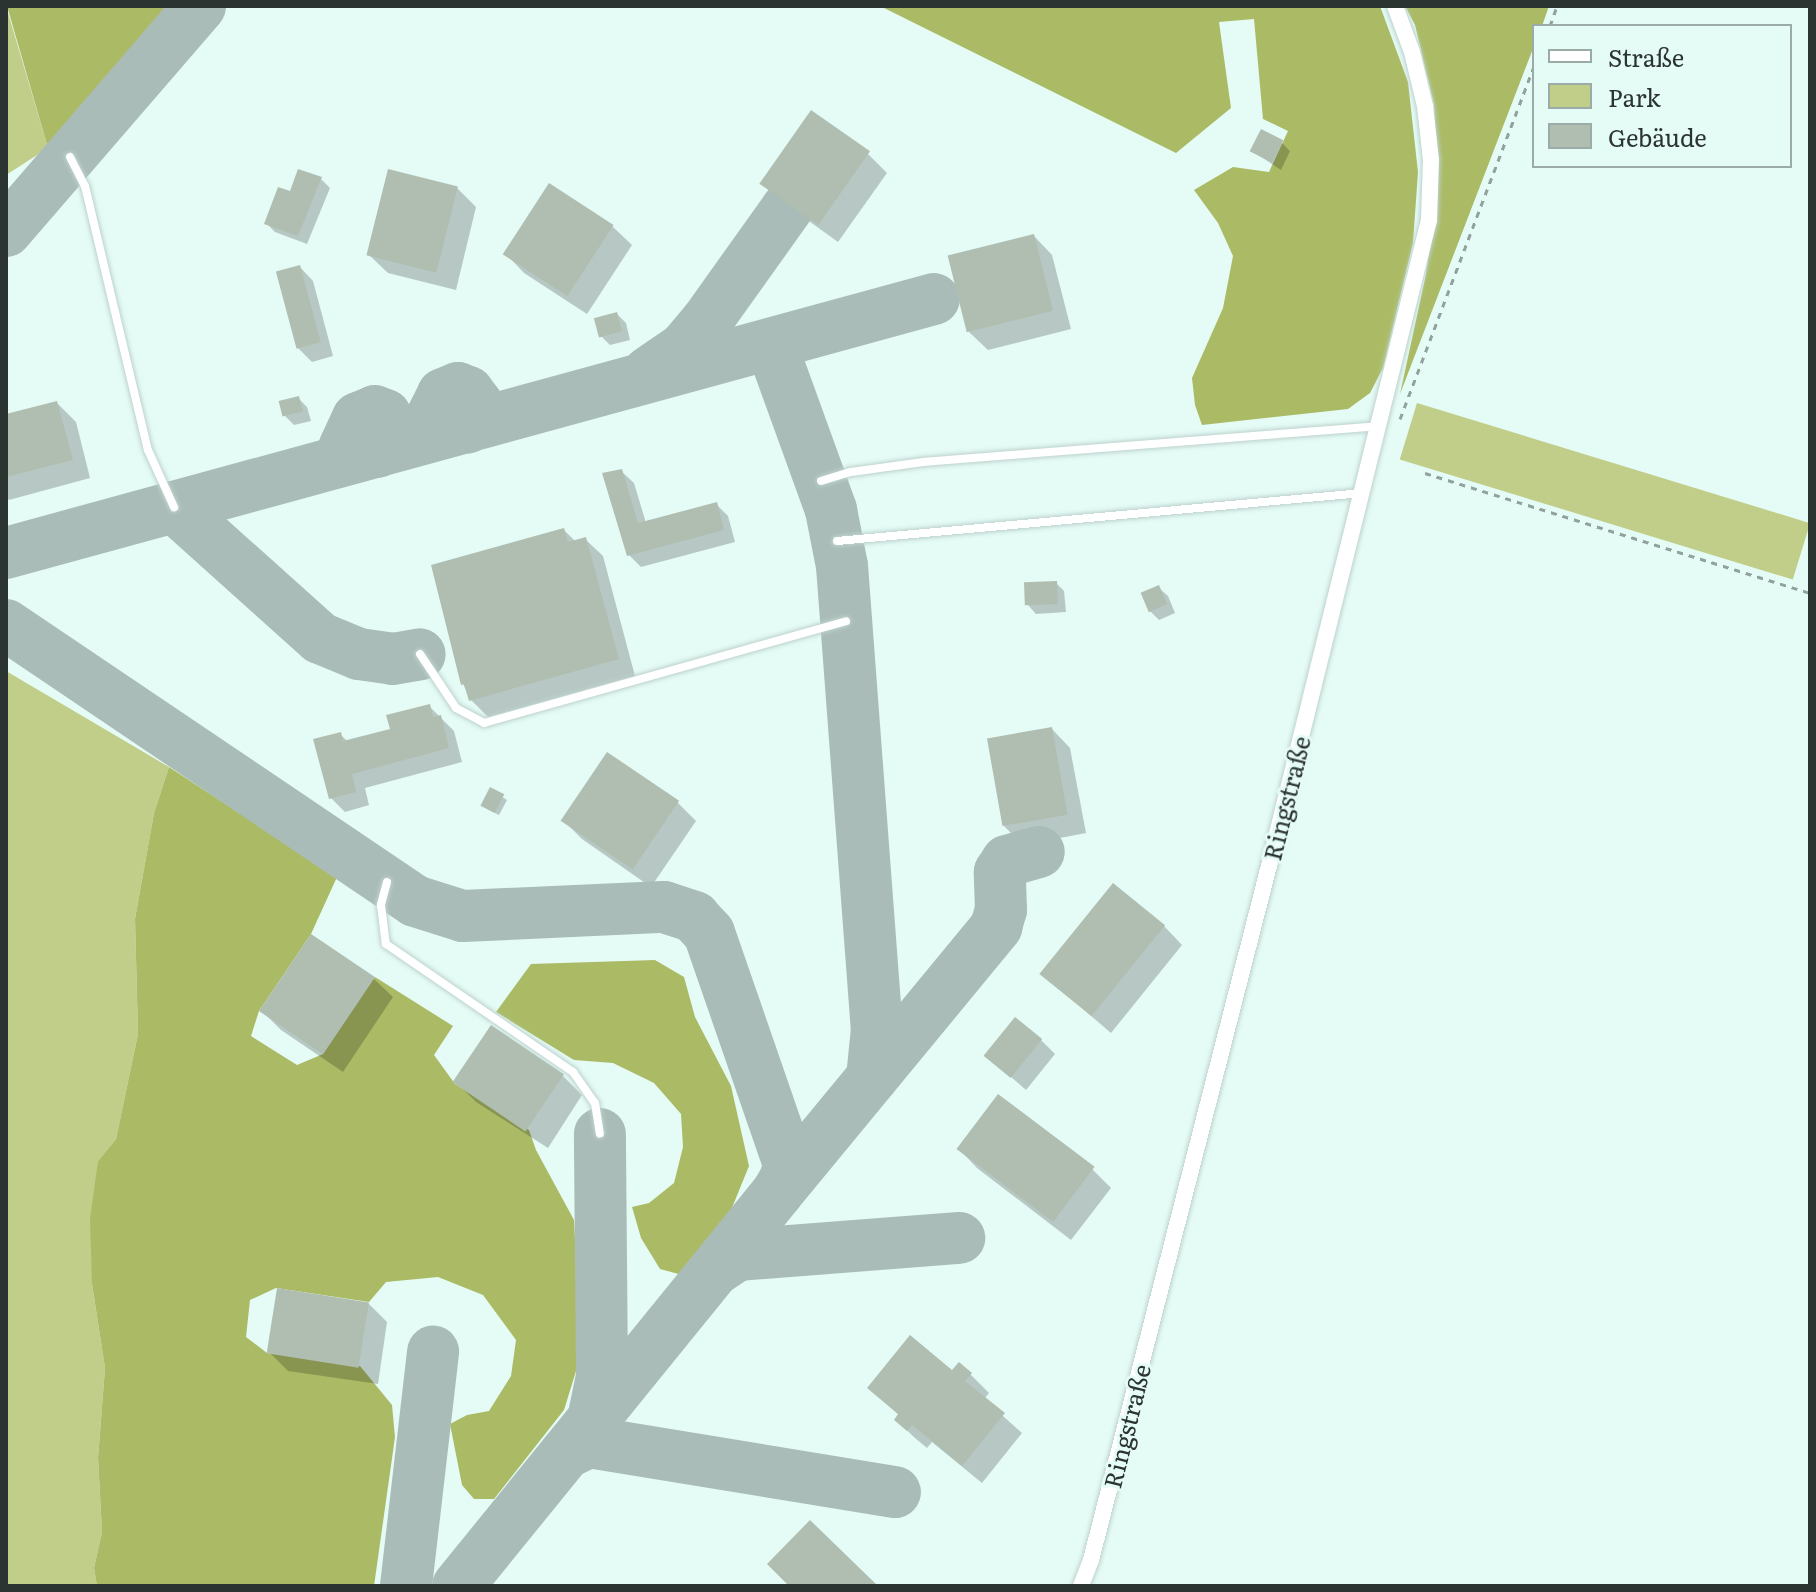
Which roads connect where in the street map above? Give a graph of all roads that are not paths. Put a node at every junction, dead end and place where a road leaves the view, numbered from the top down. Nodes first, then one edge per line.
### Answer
1 (1395, 6) edge
2 (70, 157) dead end
3 (1379, 426) junction
4 (821, 481) dead end
5 (1363, 493) junction
6 (174, 507) dead end
7 (837, 541) dead end
8 (846, 621) dead end
9 (420, 654) dead end
10 (387, 882) dead end
11 (600, 1134) dead end
12 (1081, 1586) edge

1 - 3 street, Ringstraße
2 - 6 lane
3 - 4 lane
3 - 5 street, Ringstraße
5 - 7 lane
5 - 12 street, Ringstraße
8 - 9 lane
10 - 11 lane

